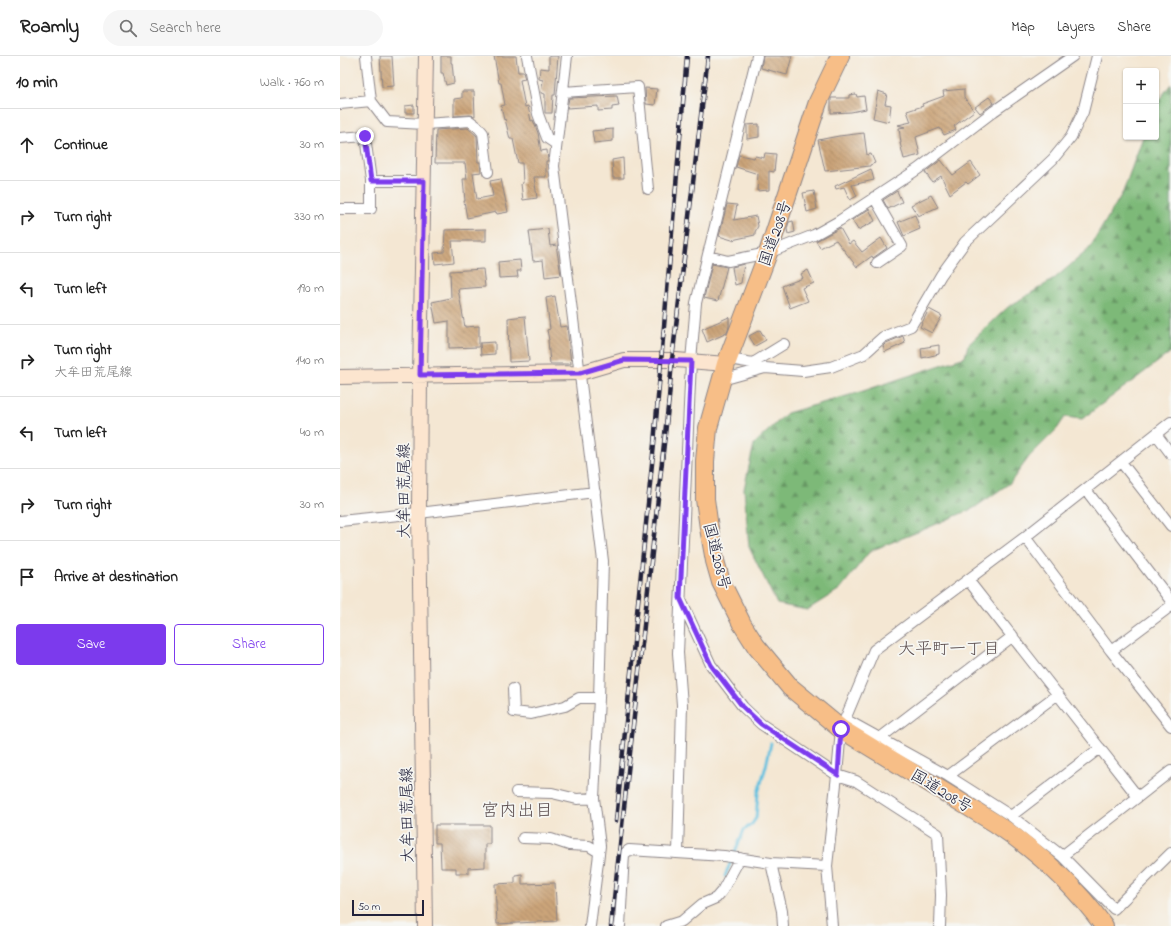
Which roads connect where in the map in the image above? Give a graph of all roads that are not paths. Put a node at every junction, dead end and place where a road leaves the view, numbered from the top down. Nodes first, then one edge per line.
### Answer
1 (366, 56) edge
2 (426, 56) edge
3 (528, 56) edge
4 (567, 56) edge
5 (757, 56) edge
6 (840, 56) edge
7 (1073, 56) edge
8 (1097, 56) edge
9 (563, 92) junction
10 (371, 101) junction
11 (340, 104) edge
12 (425, 124) junction
13 (340, 138) edge
14 (556, 144) junction
15 (488, 172) dead end
16 (371, 181) junction
17 (424, 181) junction
18 (648, 189) dead end
19 (874, 197) junction
20 (340, 209) edge
21 (768, 253) junction
22 (708, 256) junction
23 (877, 263) dead end
24 (784, 344) dead end
25 (691, 361) junction
26 (726, 368) junction
27 (580, 373) junction
28 (420, 375) junction
29 (340, 377) edge
30 (1171, 422) edge
31 (1156, 434) junction
32 (1171, 454) edge
33 (1121, 462) junction
34 (1086, 490) junction
35 (595, 492) junction
36 (419, 513) junction
37 (340, 521) edge
38 (1171, 526) edge
39 (1025, 537) junction
40 (968, 580) junction
41 (680, 598) junction
42 (1171, 602) edge
43 (1171, 606) edge
44 (1013, 636) junction
45 (1111, 651) junction
46 (513, 689) dead end
47 (1058, 694) junction
48 (599, 698) junction
49 (843, 724) junction
50 (1171, 726) edge
51 (880, 738) junction
52 (1100, 748) junction
53 (1171, 771) edge
54 (838, 775) junction
55 (948, 776) junction
56 (516, 792) dead end
57 (594, 798) junction
58 (1138, 798) junction
59 (1011, 816) junction
60 (523, 838) dead end
61 (599, 852) junction
62 (678, 853) junction
63 (1171, 853) edge
64 (1062, 856) junction
65 (740, 858) junction
66 (771, 863) junction
67 (827, 866) junction
68 (425, 926) edge
69 (590, 926) edge
70 (620, 926) edge
71 (666, 926) edge
72 (783, 926) edge
73 (832, 926) edge
74 (940, 926) edge
75 (1104, 926) edge

1 - 10 street
2 - 12 main road, 大牟田荒尾線
3 - 14 street
4 - 9 street
5 - 22 street
6 - 21 highway, 国道208号
7 - 19 street
8 - 26 street
9 - 14 street
9 - 18 street
10 - 11 street
10 - 12 street
12 - 15 street
12 - 17 main road, 大牟田荒尾線
13 - 16 street
14 - 27 street
16 - 17 street
16 - 20 street
17 - 28 main road, 大牟田荒尾線
19 - 21 street
19 - 23 street
21 - 22 street
21 - 26 highway, 国道208号
22 - 25 street
24 - 26 street
25 - 26 main road
25 - 27 main road
25 - 41 street
26 - 49 highway, 国道208号
27 - 28 main road
27 - 35 street
28 - 29 main road
28 - 36 main road, 大牟田荒尾線
30 - 31 street
31 - 32 street
31 - 33 street
33 - 34 street
33 - 38 street
34 - 39 street
34 - 42 street
35 - 36 street
35 - 48 street
36 - 37 street
36 - 68 main road, 大牟田荒尾線
39 - 40 street
39 - 45 street
40 - 44 street
40 - 49 street
41 - 54 street
41 - 62 street
43 - 45 street
44 - 47 street
44 - 51 street
45 - 50 street
46 - 48 street
47 - 52 street
47 - 55 street
48 - 57 street
49 - 51 street
49 - 54 street
49 - 75 highway, 国道208号
51 - 55 street
52 - 58 street
52 - 59 street
53 - 58 street
54 - 67 street
54 - 74 street
55 - 59 street
56 - 57 street
57 - 61 street
58 - 64 street
59 - 64 street
60 - 61 street
61 - 69 street
62 - 65 street
62 - 70 street
63 - 64 street
65 - 66 street
65 - 71 street
66 - 67 street
66 - 72 street
67 - 73 street

